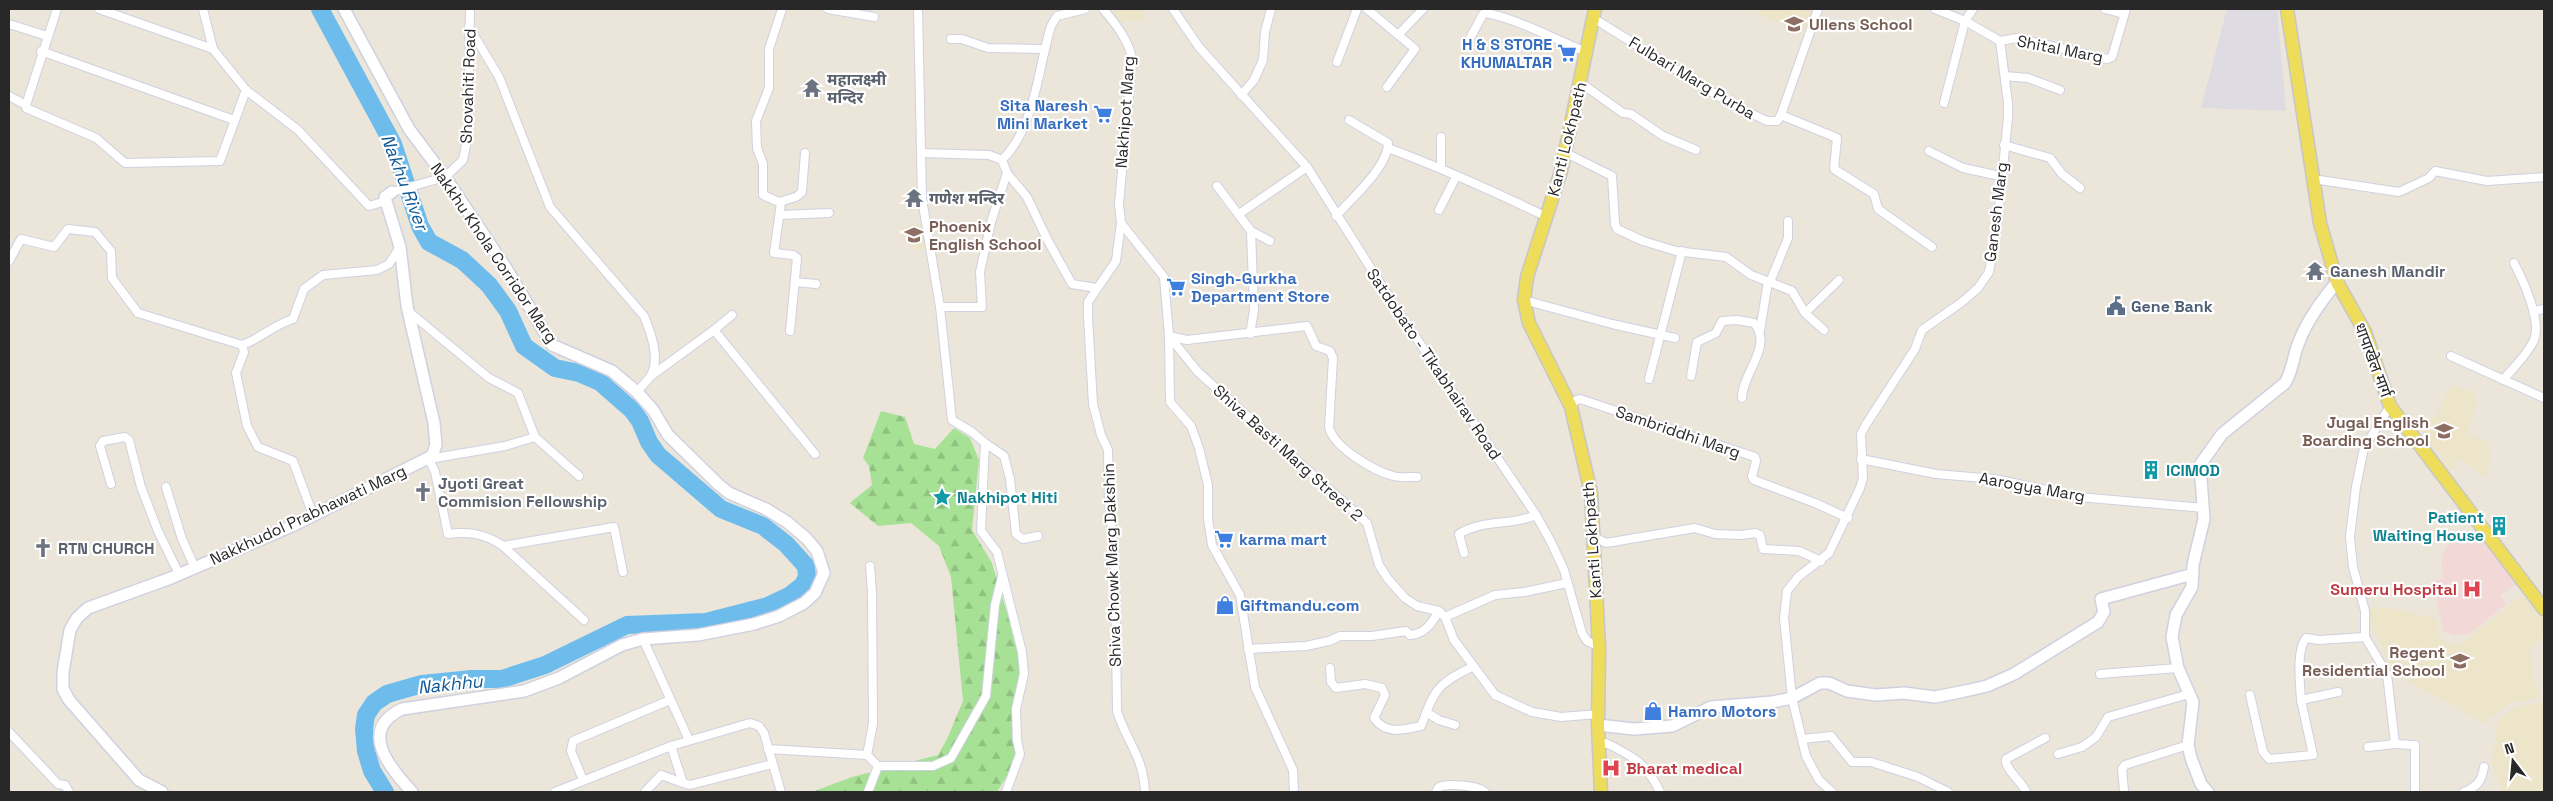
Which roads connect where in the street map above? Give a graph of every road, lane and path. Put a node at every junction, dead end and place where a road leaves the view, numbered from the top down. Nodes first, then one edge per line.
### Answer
1 (56, 9) edge
2 (99, 9) edge
3 (203, 9) edge
4 (344, 9) edge
5 (470, 9) edge
6 (782, 9) edge
7 (828, 9) edge
8 (918, 9) edge
9 (1085, 9) edge
10 (1104, 9) edge
11 (1173, 9) edge
12 (1271, 9) edge
13 (1358, 9) edge
14 (1367, 9) edge
15 (1423, 9) edge
16 (1818, 9) edge
17 (1935, 9) edge
18 (1973, 9) edge
19 (2105, 9) edge
20 (2287, 9) edge
21 (2125, 12) edge
22 (1594, 13) edge
23 (874, 17) dead end
24 (1965, 20) junction
25 (9, 24) edge
26 (469, 27) junction
27 (1399, 34) junction
28 (47, 36) junction
29 (951, 39) dead end
30 (2000, 41) junction
31 (1468, 42) dead end
32 (213, 49) junction
33 (1044, 49) junction
34 (41, 52) junction
35 (1587, 52) junction
36 (1337, 62) dead end
37 (2005, 76) junction
38 (1581, 83) junction
39 (1387, 87) dead end
40 (246, 90) junction
41 (2060, 90) dead end
42 (1241, 95) junction
43 (9, 96) edge
44 (1944, 103) dead end
45 (26, 104) junction
46 (1782, 115) junction
47 (234, 120) junction
48 (1349, 120) dead end
49 (1441, 137) dead end
50 (2004, 146) junction
51 (1388, 148) junction
52 (1696, 150) dead end
53 (1929, 151) dead end
54 (805, 153) dead end
55 (1566, 153) junction
56 (921, 154) junction
57 (1002, 160) junction
58 (1307, 167) junction
59 (1441, 168) junction
60 (1007, 173) junction
61 (2000, 176) junction
62 (1456, 177) junction
63 (2544, 177) edge
64 (441, 178) junction
65 (2314, 179) junction
66 (1217, 186) dead end
67 (2080, 188) dead end
68 (389, 197) junction
69 (779, 202) junction
70 (1439, 210) dead end
71 (829, 213) dead end
72 (1239, 214) junction
73 (780, 215) junction
74 (1336, 216) junction
75 (1547, 217) junction
76 (1788, 221) dead end
77 (1121, 223) junction
78 (1252, 231) junction
79 (1270, 241) dead end
80 (400, 247) junction
81 (1932, 247) dead end
82 (1682, 251) junction
83 (9, 261) edge
84 (2514, 263) dead end
85 (1839, 280) dead end
86 (794, 282) junction
87 (1769, 282) junction
88 (2337, 282) junction
89 (816, 284) dead end
90 (1096, 288) junction
91 (1524, 300) junction
92 (940, 307) junction
93 (2544, 309) edge
94 (408, 311) junction
95 (2534, 311) junction
96 (1805, 313) junction
97 (732, 315) dead end
98 (714, 330) junction
99 (1760, 330) junction
100 (1824, 330) dead end
101 (790, 331) dead end
102 (1250, 334) junction
103 (1661, 335) junction
104 (1169, 336) junction
105 (1675, 338) dead end
106 (242, 345) junction
107 (2451, 356) dead end
108 (651, 376) junction
109 (1691, 376) dead end
110 (1649, 379) dead end
111 (2504, 380) junction
112 (637, 392) junction
113 (1742, 398) dead end
114 (2544, 398) edge
115 (2390, 406) junction
116 (1571, 407) junction
117 (535, 436) junction
118 (984, 443) junction
119 (814, 454) dead end
120 (1861, 459) junction
121 (429, 460) junction
122 (579, 476) dead end
123 (1417, 476) dead end
124 (111, 484) dead end
125 (166, 487) dead end
126 (2204, 508) junction
127 (313, 515) junction
128 (1536, 516) junction
129 (1848, 518) junction
130 (1038, 536) dead end
131 (1594, 537) junction
132 (503, 546) junction
133 (1464, 553) dead end
134 (1821, 561) junction
135 (870, 566) dead end
136 (195, 568) junction
137 (623, 572) dead end
138 (179, 574) junction
139 (2193, 574) junction
140 (1003, 575) junction
141 (1567, 582) junction
142 (2544, 609) edge
143 (1442, 614) junction
144 (584, 620) dead end
145 (2365, 637) junction
146 (643, 639) junction
147 (1599, 647) junction
148 (1248, 649) junction
149 (1472, 667) junction
150 (1330, 668) dead end
151 (2178, 668) junction
152 (2100, 674) dead end
153 (2338, 692) dead end
154 (2189, 694) junction
155 (2250, 695) dead end
156 (1792, 698) junction
157 (670, 700) junction
158 (2301, 700) junction
159 (1426, 712) junction
160 (1598, 720) junction
161 (1454, 725) dead end
162 (9, 732) edge
163 (2045, 738) dead end
164 (1802, 739) junction
165 (689, 740) junction
166 (2395, 744) junction
167 (2188, 745) junction
168 (671, 746) junction
169 (1598, 747) junction
170 (2368, 747) dead end
171 (768, 749) junction
172 (2058, 754) dead end
173 (867, 755) junction
174 (772, 764) junction
175 (878, 766) junction
176 (2484, 767) dead end
177 (583, 780) junction
178 (683, 783) junction
179 (2124, 791) dead end
180 (69, 792) edge
181 (162, 792) edge
182 (412, 792) edge
183 (554, 792) edge
184 (645, 792) edge
185 (781, 792) edge
186 (868, 792) edge
187 (1006, 792) edge
188 (1145, 792) edge
189 (1294, 792) edge
190 (1436, 792) edge
191 (1485, 792) edge
192 (1600, 792) edge
193 (1660, 792) edge
194 (1832, 792) edge
195 (1948, 792) edge
196 (2026, 792) edge
197 (2208, 792) edge
198 (2415, 792) edge
199 (2464, 792) edge

1 - 28 street
2 - 32 street
3 - 32 street
4 - 64 street, Nakkhu Khola Corridor Marg
5 - 26 street, Shovahiti Road
6 - 69 street
7 - 23 street
8 - 56 street
9 - 33 street
10 - 77 street, Nakhipot Marg
11 - 42 street, Satdobato - Tikabhairav Road
12 - 42 street
13 - 36 street
14 - 27 street
15 - 27 street
16 - 46 street
17 - 24 street, Shital Marg
18 - 24 street
19 - 21 street
20 - 65 main road, धापाखेल मार्ग
21 - 30 street, Shital Marg
22 - 35 main road, Kanti Lokhpath
22 - 46 street, Fulbari Marg Purba
24 - 30 street, Shital Marg
24 - 44 street
25 - 28 street
26 - 64 street, Shovahiti Road
26 - 108 street
27 - 39 street
28 - 34 street
29 - 33 street
30 - 37 street, Ganesh Marg
31 - 35 street
32 - 40 street
33 - 57 street
34 - 45 street
34 - 47 street
35 - 38 main road, Kanti Lokhpath
37 - 41 street
37 - 50 street, Ganesh Marg
38 - 52 street
38 - 55 main road, Kanti Lokhpath
40 - 47 street
40 - 68 street
42 - 58 street, Satdobato - Tikabhairav Road
43 - 45 street
45 - 47 street
46 - 81 street, Fulbari Marg Purba
48 - 51 street
49 - 59 street
50 - 61 street, Ganesh Marg
50 - 67 street
51 - 59 street
51 - 74 street
53 - 61 street
54 - 69 street
55 - 75 main road, Kanti Lokhpath
55 - 82 street
56 - 57 street
56 - 92 street
57 - 60 street
58 - 72 street
58 - 74 street, Satdobato - Tikabhairav Road
59 - 62 street
60 - 90 street
60 - 92 street
61 - 120 street, Ganesh Marg
62 - 70 street
62 - 75 street
63 - 65 street
64 - 68 street
64 - 112 street, Nakkhu Khola Corridor Marg
65 - 88 main road, धापाखेल मार्ग
66 - 72 street
68 - 80 street
69 - 73 street
71 - 73 street
72 - 78 street
73 - 86 street
74 - 128 street, Satdobato - Tikabhairav Road
75 - 91 main road, Kanti Lokhpath
76 - 87 street
77 - 90 street, Shiva Chowk Marg Dakshin
77 - 104 street
78 - 79 street
78 - 102 street
80 - 94 street
80 - 106 street
82 - 87 street
82 - 103 street
83 - 106 street
84 - 95 street
85 - 96 street
86 - 89 street
86 - 101 street
87 - 96 street
87 - 99 street
88 - 115 main road, धापाखेल मार्ग
88 - 126 street
90 - 188 street, Shiva Chowk Marg Dakshin
91 - 103 street
91 - 116 main road, Kanti Lokhpath
92 - 118 street
93 - 95 street
94 - 117 street
94 - 121 street
95 - 111 street
96 - 100 street
97 - 98 street
98 - 108 street
98 - 119 street
99 - 109 street
99 - 113 street
102 - 104 street
102 - 123 street
103 - 105 street
103 - 110 street
104 - 143 street, Shiva Basti Marg Street 2
104 - 148 street
106 - 127 street
107 - 111 street
108 - 112 street
111 - 114 street
112 - 146 street, Nakkhu Khola Corridor Marg
115 - 142 main road, धापाखेल मार्ग
115 - 145 street
116 - 129 street, Sambriddhi Marg
116 - 131 main road, Kanti Lokhpath
117 - 121 street
117 - 122 street
118 - 130 street
118 - 140 street
120 - 126 street, Aarogya Marg
120 - 129 street, Ganesh Marg
121 - 127 street, Nakkhudol Prabhawati Marg
121 - 132 street
124 - 138 street
125 - 136 street
126 - 139 street
127 - 136 street, Nakkhudol Prabhawati Marg
128 - 133 street
128 - 141 street, Satdobato - Tikabhairav Road
129 - 134 street, Ganesh Marg
131 - 134 street
131 - 147 main road, Kanti Lokhpath
132 - 137 street
132 - 144 street
134 - 156 street, Ganesh Marg
135 - 173 street
136 - 138 street, Nakkhudol Prabhawati Marg
138 - 181 street, Nakkhudol Prabhawati Marg
139 - 151 street
139 - 156 street
140 - 175 street
140 - 187 street
141 - 143 street
141 - 147 street, Satdobato - Tikabhairav Road
143 - 148 street
143 - 149 street
145 - 158 street
145 - 166 street
146 - 157 street
146 - 182 street, Nakkhu Khola Corridor Marg
147 - 160 main road, Kanti Lokhpath
148 - 189 street
149 - 159 street
149 - 160 street
150 - 159 street
151 - 152 street
151 - 154 street
153 - 158 street
154 - 167 street
154 - 172 street
155 - 158 street
156 - 160 street
156 - 164 street, Ganesh Marg
157 - 165 street
157 - 177 street
159 - 161 street
160 - 169 main road, Kanti Lokhpath
162 - 180 street
163 - 196 street
164 - 194 street, Ganesh Marg
164 - 195 street
165 - 168 street
165 - 171 street
166 - 170 street
166 - 198 street
167 - 179 street
167 - 197 street
168 - 177 street
168 - 178 street
169 - 192 main road, Kanti Lokhpath
169 - 193 street
171 - 173 street
171 - 174 street
173 - 175 street
174 - 178 street
174 - 185 street
175 - 186 street
176 - 199 street
177 - 183 street
178 - 184 street
190 - 191 street

